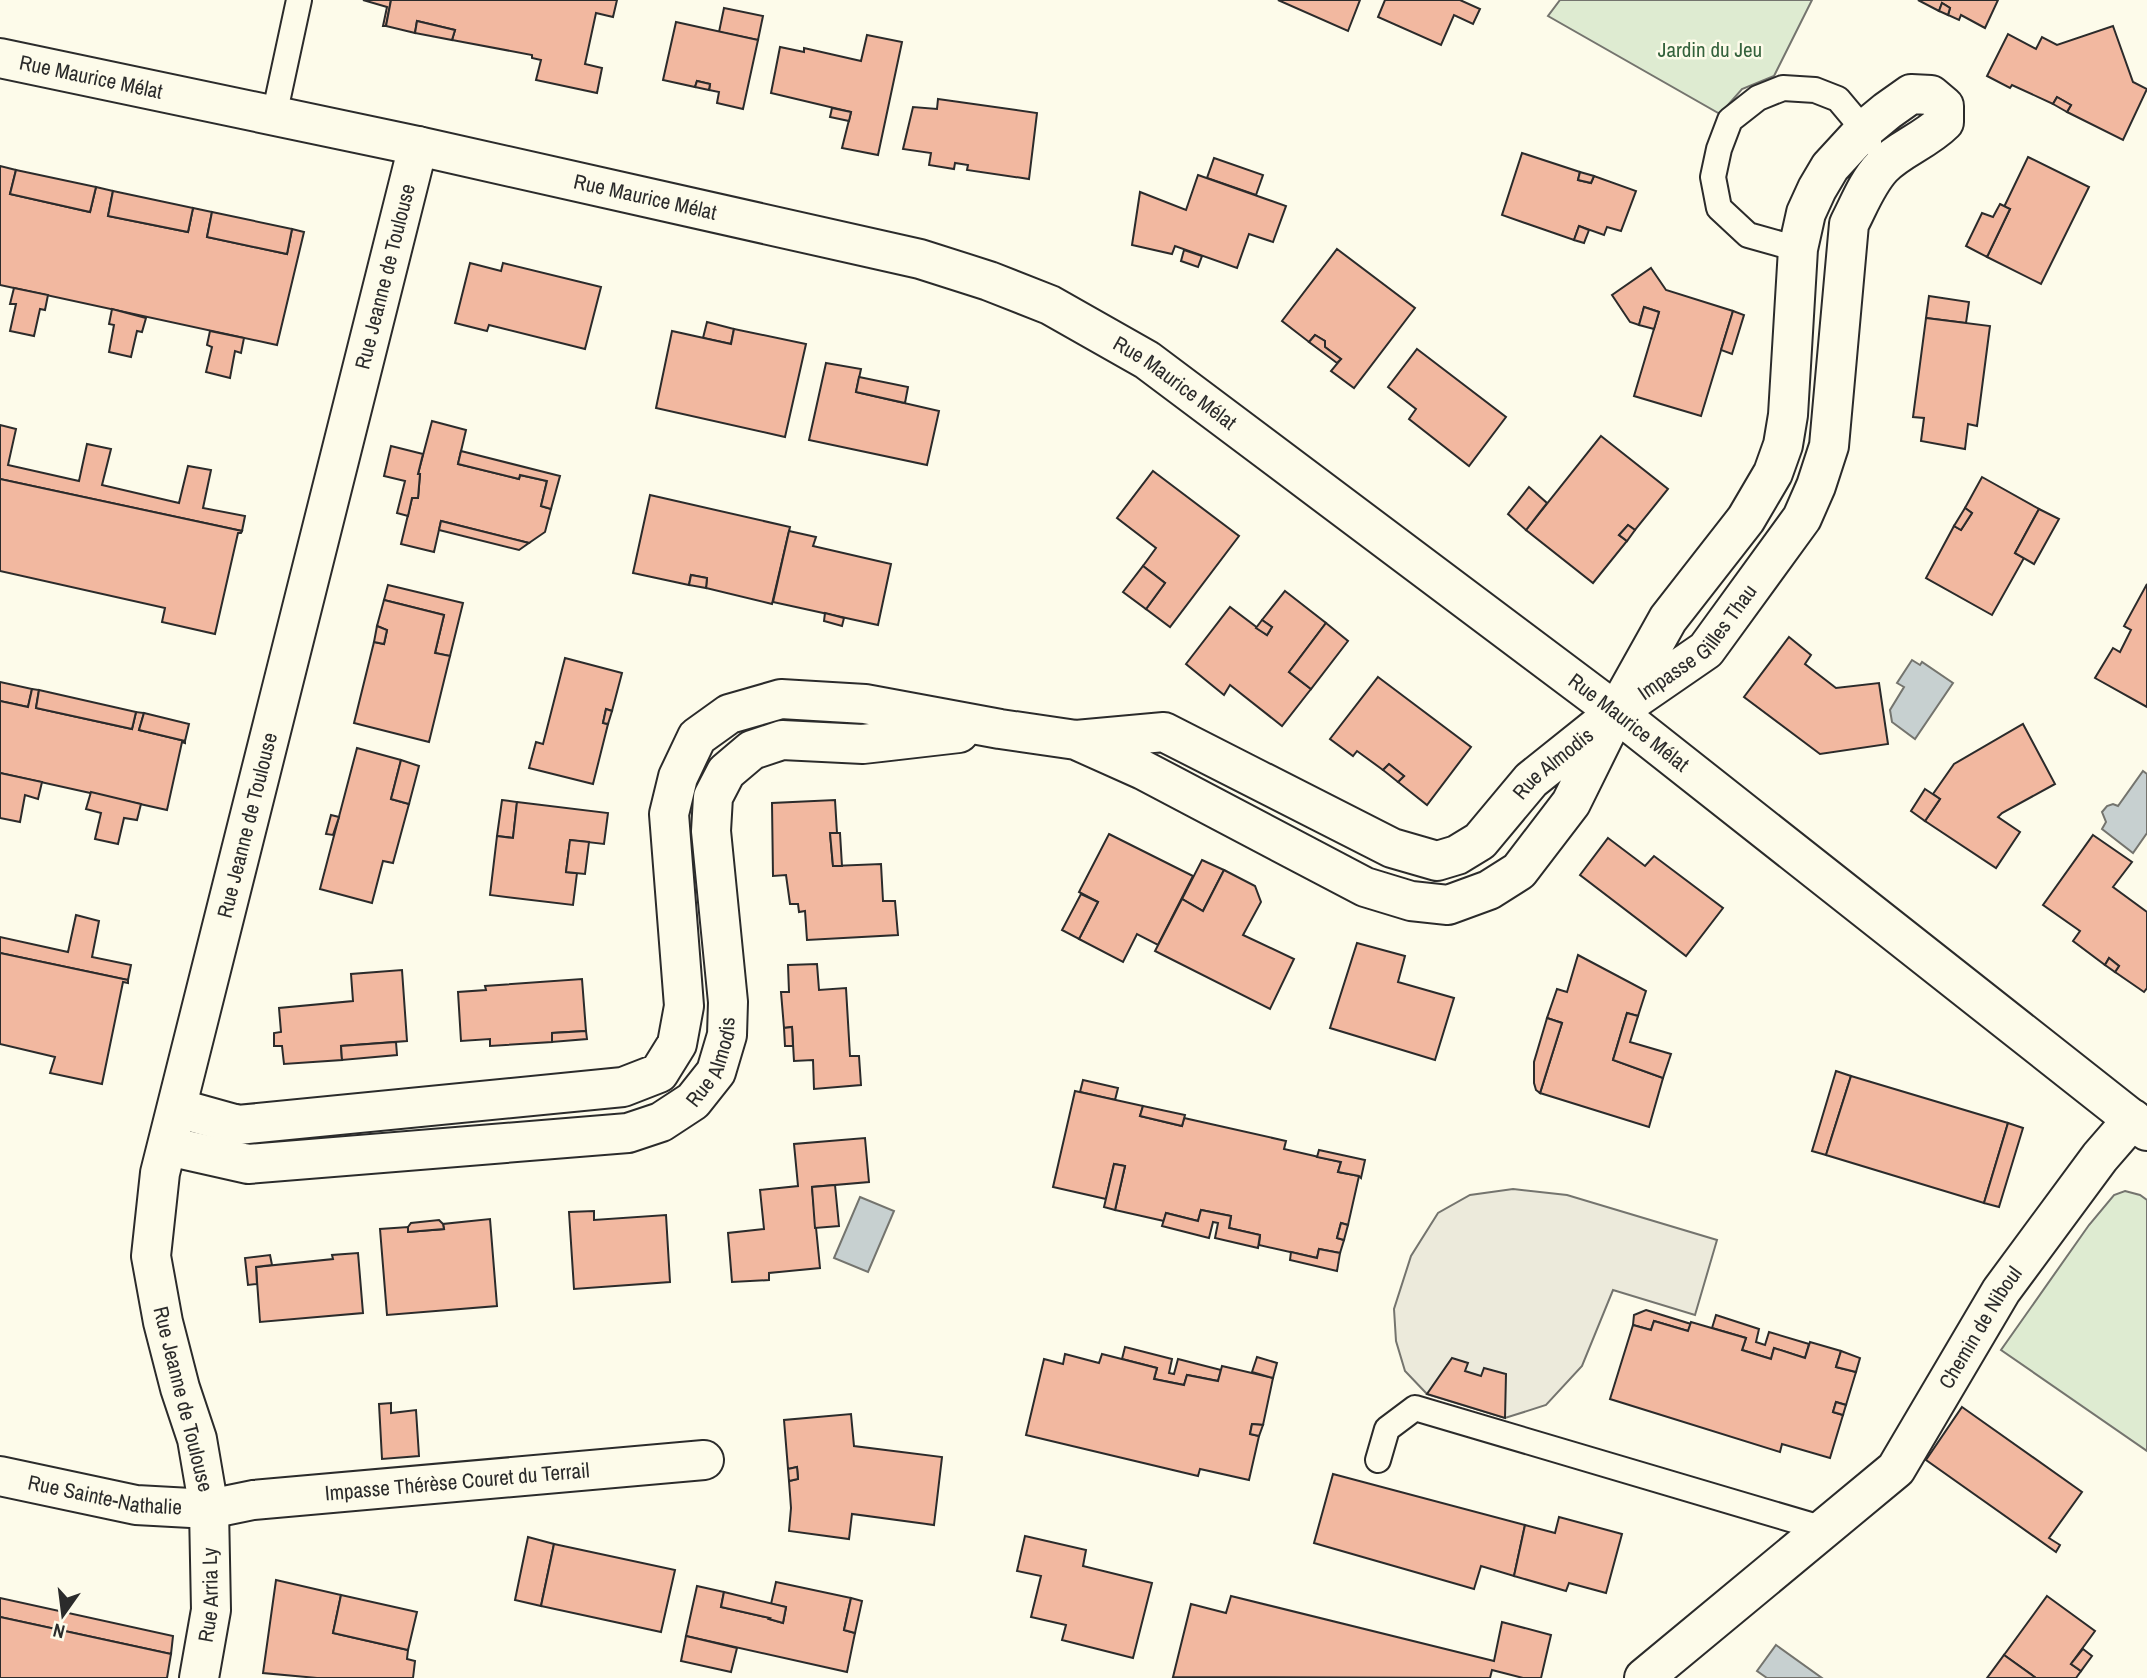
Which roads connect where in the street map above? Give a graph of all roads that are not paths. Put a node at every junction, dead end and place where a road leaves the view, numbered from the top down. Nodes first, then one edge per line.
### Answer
1 (299, 0) edge
2 (0, 58) edge
3 (274, 116) junction
4 (1864, 130) junction
5 (418, 146) junction
6 (1882, 167) junction
7 (1798, 249) junction
8 (1746, 519) junction
9 (1781, 545) junction
10 (1616, 712) junction
11 (1000, 729) junction
12 (177, 1108) junction
13 (2140, 1125) edge
14 (167, 1146) junction
15 (704, 1460) dead end
16 (1378, 1461) dead end
17 (0, 1476) edge
18 (209, 1509) junction
19 (1824, 1529) junction
20 (199, 1678) edge
21 (1644, 1678) edge

1 - 3 lane
2 - 3 street, Rue Maurice Mélat
3 - 5 street, Rue Maurice Mélat
4 - 6 lane
4 - 6 street, Impasse Gilles Thau
4 - 7 street, Impasse Gilles Thau
4 - 7 lane
5 - 10 street, Rue Maurice Mélat
5 - 12 street, Rue Jeanne de Toulouse
6 - 9 street, Impasse Gilles Thau
7 - 8 street, Impasse Gilles Thau
8 - 9 street
8 - 10 street, Impasse Gilles Thau
9 - 10 street, Impasse Gilles Thau
10 - 11 street, Rue Almodis
10 - 13 street, Rue Maurice Mélat
11 - 12 street, Rue Almodis
11 - 14 street, Rue Almodis
12 - 14 street, Rue Jeanne de Toulouse
13 - 19 street, Chemin de Niboul
14 - 18 street, Rue Jeanne de Toulouse
15 - 18 street, Impasse Thérèse Couret du Terrail
16 - 19 lane
17 - 18 street, Rue Sainte-Nathalie
18 - 20 street, Rue Arria Ly
19 - 21 street, Chemin de Niboul

